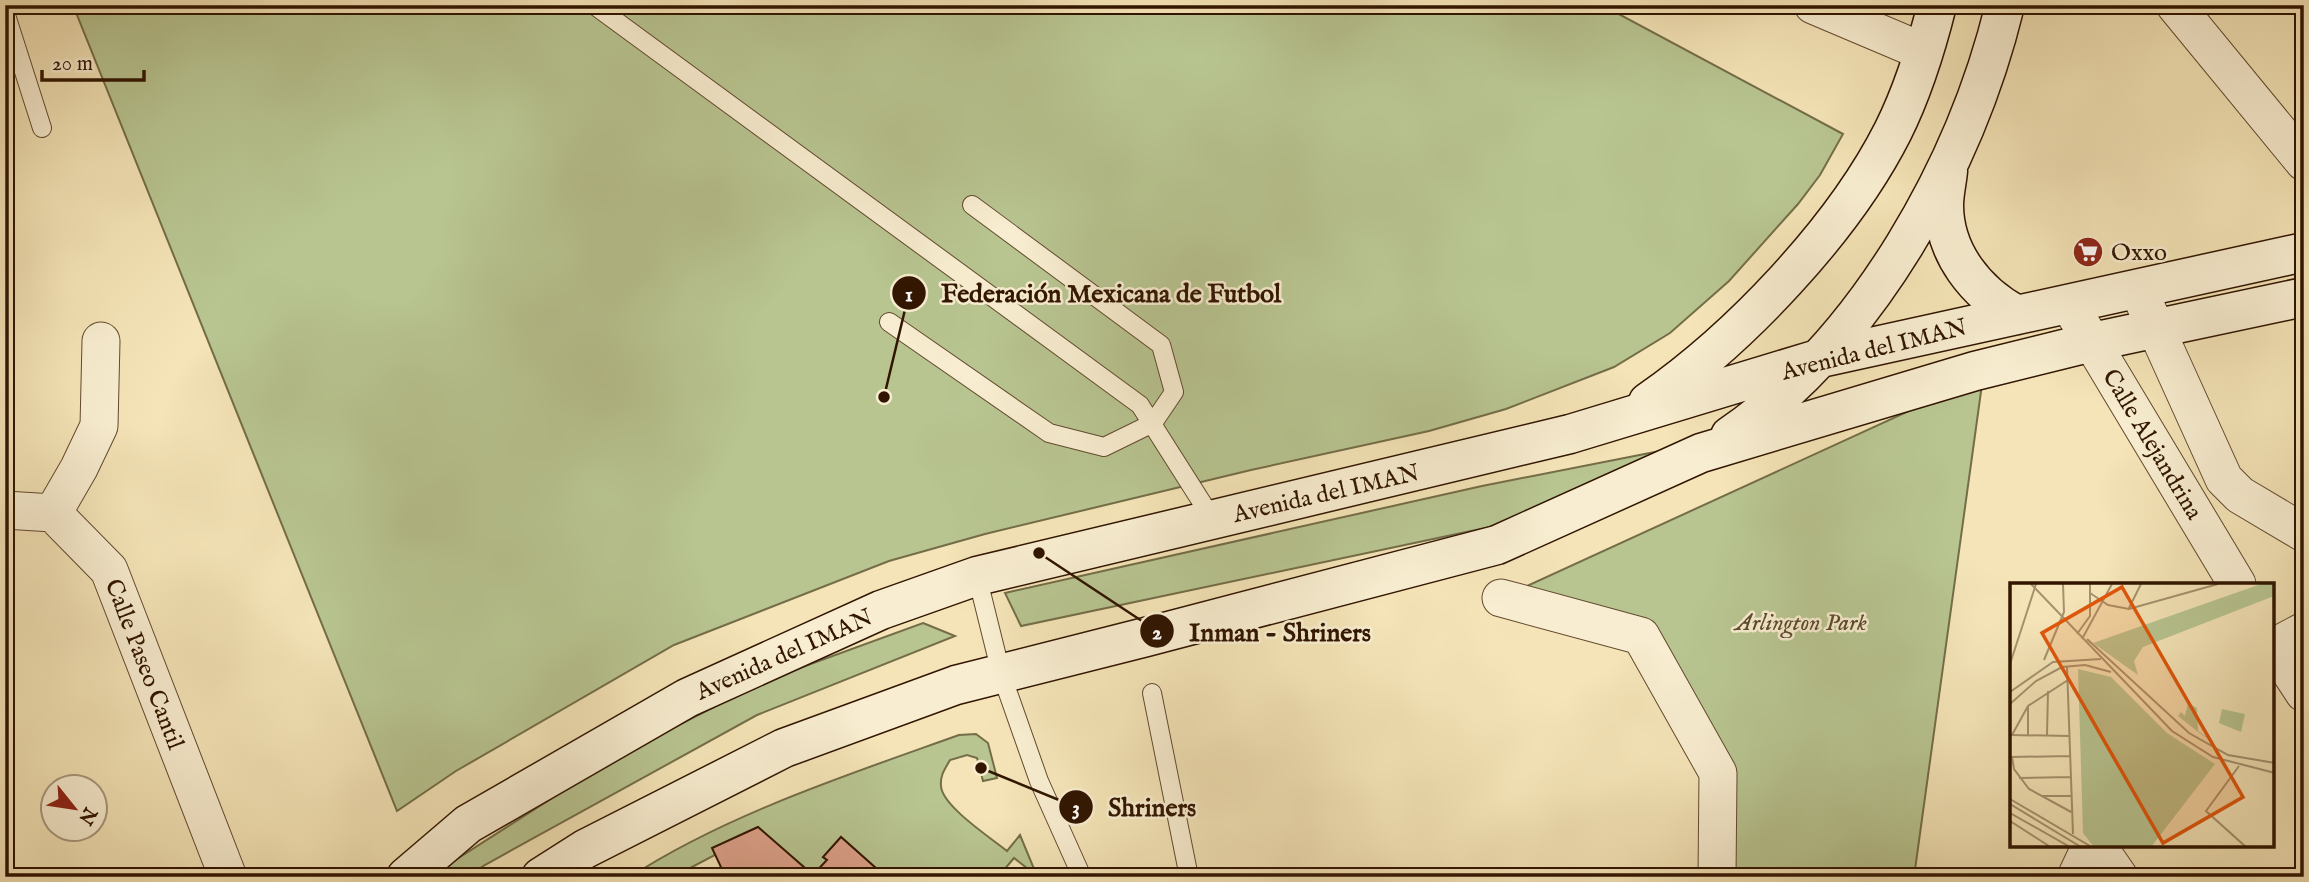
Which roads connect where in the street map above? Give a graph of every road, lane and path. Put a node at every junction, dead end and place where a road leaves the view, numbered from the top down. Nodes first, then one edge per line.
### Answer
1 (594, 5) edge
2 (1813, 5) edge
3 (1937, 5) edge
4 (2005, 5) edge
5 (2175, 5) edge
6 (5, 12) edge
7 (1924, 52) junction
8 (42, 128) dead end
9 (1950, 161) junction
10 (2304, 162) edge
11 (972, 205) dead end
12 (2304, 253) edge
13 (2138, 289) junction
14 (2304, 297) edge
15 (2069, 304) junction
16 (2017, 315) junction
17 (889, 321) dead end
18 (2155, 329) junction
19 (101, 341) dead end
20 (2092, 342) junction
21 (1821, 358) junction
22 (1624, 419) junction
23 (1153, 423) junction
24 (1701, 453) junction
25 (2219, 472) junction
26 (2182, 493) junction
27 (5, 510) edge
28 (53, 513) junction
29 (1213, 520) junction
30 (2304, 533) edge
31 (978, 576) junction
32 (2235, 583) edge
33 (1501, 598) dead end
34 (2280, 643) edge
35 (1001, 673) junction
36 (2304, 693) edge
37 (1152, 694) dead end
38 (2090, 847) edge
39 (2098, 847) edge
40 (228, 877) edge
41 (406, 877) edge
42 (541, 877) edge
43 (1082, 877) edge
44 (1189, 877) edge
45 (1717, 877) edge
46 (2076, 877) edge
47 (2119, 877) edge

1 - 23 lane
2 - 7 street
3 - 7 main road
4 - 9 main road
5 - 10 street
6 - 8 lane
7 - 22 main road
9 - 16 main road
9 - 21 main road
11 - 23 lane
12 - 13 main road, Avenida del IMAN
13 - 15 main road, Avenida del IMAN
13 - 18 street, Calle Alejandrina
14 - 18 main road, Avenida del IMAN
15 - 16 main road, Avenida del IMAN
15 - 20 street, Calle Alejandrina
16 - 21 main road, Avenida del IMAN
17 - 23 lane
18 - 20 main road, Avenida del IMAN
18 - 25 street, Calle Alejandrina
19 - 28 street
20 - 24 main road, Avenida del IMAN
20 - 26 street, Calle Alejandrina
21 - 22 main road, Avenida del IMAN
21 - 24 main road
22 - 29 main road, Avenida del IMAN
23 - 29 lane
24 - 35 main road, Avenida del IMAN
25 - 26 street
25 - 30 street, Calle Alejandrina
26 - 32 street, Calle Alejandrina
27 - 28 street
28 - 40 street, Calle Paseo Cantil
29 - 31 main road, Avenida del IMAN
31 - 35 lane
31 - 41 main road, Avenida del IMAN
33 - 45 street
34 - 36 street
35 - 42 main road, Avenida del IMAN
35 - 43 lane
37 - 44 lane
38 - 46 street
39 - 47 street

